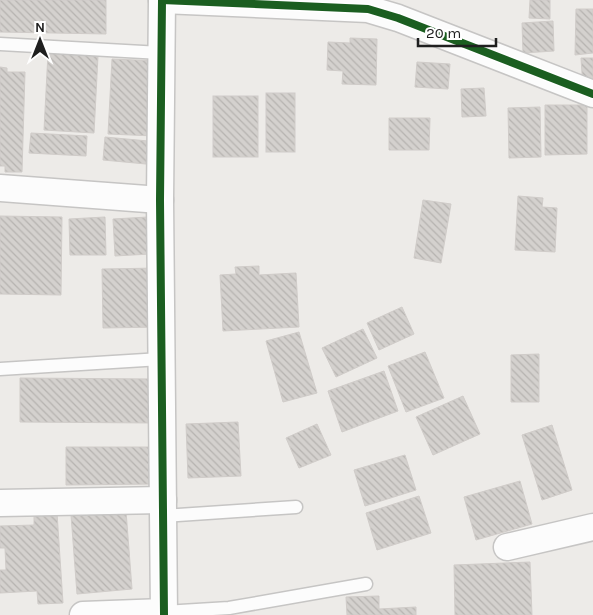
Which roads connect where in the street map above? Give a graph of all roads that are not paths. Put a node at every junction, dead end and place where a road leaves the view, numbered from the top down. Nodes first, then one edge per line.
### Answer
1 (162, 0) edge
2 (0, 44) edge
3 (161, 53) junction
4 (593, 94) edge
5 (0, 188) edge
6 (160, 200) junction
7 (161, 359) junction
8 (0, 369) edge
9 (0, 504) edge
10 (296, 507) dead end
11 (163, 508) junction
12 (593, 527) edge
13 (507, 547) dead end
14 (366, 584) dead end
15 (164, 613) edge
16 (83, 615) edge

1 - 3 street
1 - 4 street
2 - 3 lane
3 - 6 street
5 - 6 street
6 - 7 street
7 - 8 lane
7 - 11 street
9 - 11 street
10 - 11 lane
11 - 15 street
12 - 13 street
14 - 15 lane
15 - 16 street

